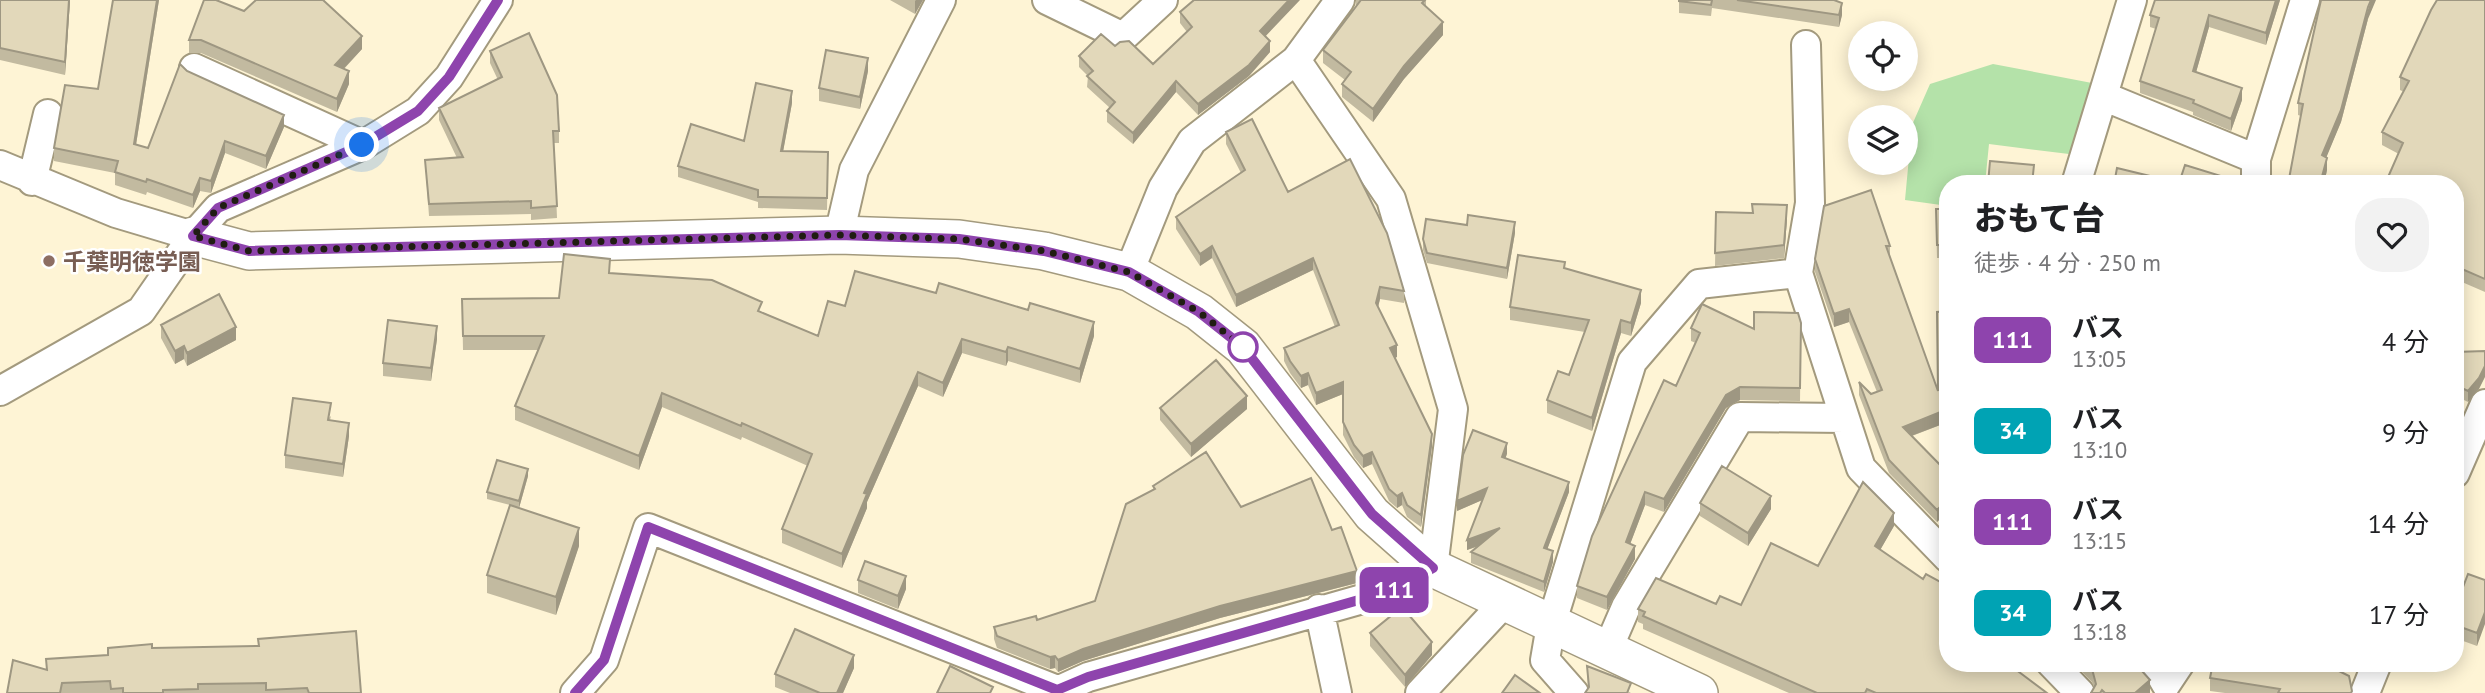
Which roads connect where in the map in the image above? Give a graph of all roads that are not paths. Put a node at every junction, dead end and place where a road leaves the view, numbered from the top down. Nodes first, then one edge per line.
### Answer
1 (498, 0) edge
2 (941, 0) edge
3 (1047, 0) edge
4 (1164, 0) edge
5 (1340, 0) edge
6 (2132, 0) edge
7 (2305, 0) edge
8 (1806, 45) dead end
9 (1296, 60) junction
10 (194, 68) dead end
11 (2104, 96) junction
12 (48, 114) dead end
13 (362, 145) junction
14 (0, 165) edge
15 (2256, 171) edge
16 (2079, 175) edge
17 (32, 181) junction
18 (839, 235) junction
19 (193, 236) junction
20 (1129, 272) junction
21 (1798, 273) junction
22 (0, 391) edge
23 (2485, 404) edge
24 (1844, 418) junction
25 (2464, 452) edge
26 (1939, 549) edge
27 (1433, 568) junction
28 (1504, 603) junction
29 (1319, 609) junction
30 (1551, 625) junction
31 (1607, 651) junction
32 (604, 660) junction
33 (2060, 672) edge
34 (2373, 672) edge
35 (1055, 692) edge
36 (575, 693) edge
37 (604, 693) edge
38 (1337, 693) edge
39 (1420, 693) edge
40 (1574, 693) edge
41 (1699, 693) edge
42 (2080, 693) edge
43 (2365, 693) edge

1 - 13 street
2 - 18 street
3 - 4 street
5 - 9 street
6 - 11 street
7 - 15 street
8 - 21 street
9 - 20 street
9 - 27 street
10 - 13 street
11 - 15 street
11 - 16 street
12 - 17 street
13 - 19 street
14 - 17 street
17 - 19 street
18 - 19 street
18 - 20 street
19 - 22 street
20 - 27 street
21 - 24 street
21 - 30 street
23 - 25 street
24 - 26 street
24 - 31 street
27 - 28 street
27 - 29 street
28 - 30 street
28 - 39 street
29 - 35 street
29 - 38 street
30 - 31 street
30 - 40 street
31 - 41 street
32 - 35 street
32 - 36 street
32 - 37 street
33 - 42 street
34 - 43 street

